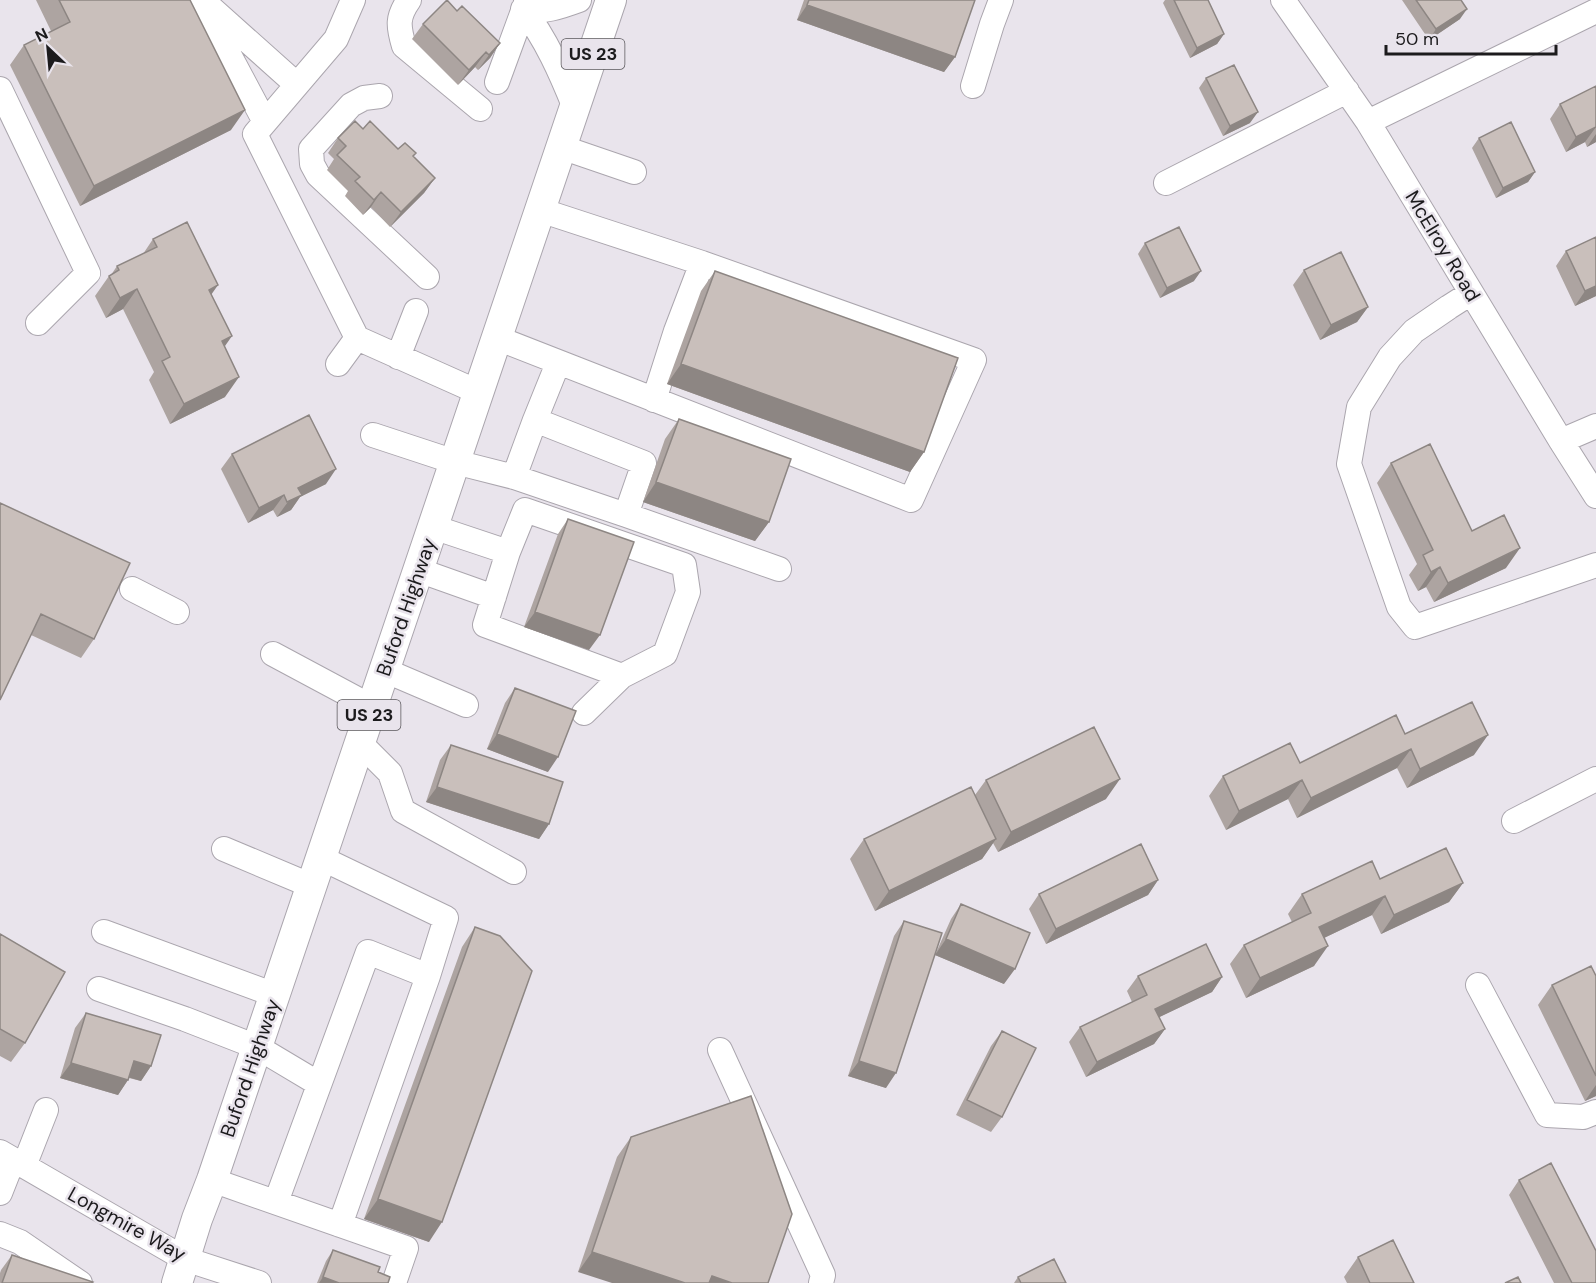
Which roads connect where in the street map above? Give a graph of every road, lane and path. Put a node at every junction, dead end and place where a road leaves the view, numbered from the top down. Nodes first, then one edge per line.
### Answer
1 (201, 0) edge
2 (353, 0) edge
3 (409, 0) edge
4 (579, 0) edge
5 (611, 0) edge
6 (1001, 0) edge
7 (1283, 0) edge
8 (525, 5) edge
9 (1596, 11) edge
10 (497, 82) dead end
11 (296, 84) junction
12 (973, 86) dead end
13 (0, 89) edge
14 (1347, 91) junction
15 (380, 96) dead end
16 (574, 108) junction
17 (480, 109) dead end
18 (265, 122) junction
19 (1368, 122) junction
20 (561, 147) junction
21 (634, 172) dead end
22 (1166, 183) dead end
23 (540, 210) junction
24 (702, 263) junction
25 (427, 277) dead end
26 (1471, 293) junction
27 (416, 311) dead end
28 (38, 323) dead end
29 (357, 338) junction
30 (497, 339) junction
31 (398, 357) junction
32 (558, 363) junction
33 (338, 364) dead end
34 (478, 392) junction
35 (654, 400) junction
36 (535, 420) junction
37 (1596, 426) edge
38 (373, 435) dead end
39 (1561, 441) junction
40 (455, 462) junction
41 (514, 477) junction
42 (1596, 496) edge
43 (626, 515) junction
44 (433, 527) junction
45 (508, 552) junction
46 (1596, 565) edge
47 (778, 569) dead end
48 (418, 570) junction
49 (132, 589) dead end
50 (494, 597) junction
51 (177, 612) dead end
52 (273, 654) dead end
53 (384, 670) junction
54 (622, 676) junction
55 (465, 705) dead end
56 (372, 707) junction
57 (584, 713) dead end
58 (360, 743) junction
59 (1596, 779) edge
60 (1514, 821) dead end
61 (224, 849) dead end
62 (316, 872) junction
63 (514, 872) dead end
64 (104, 932) dead end
65 (428, 976) junction
66 (1478, 985) dead end
67 (99, 990) dead end
68 (274, 995) junction
69 (257, 1047) junction
70 (720, 1050) dead end
71 (319, 1084) junction
72 (46, 1110) dead end
73 (1596, 1112) edge
74 (12, 1159) edge
75 (212, 1180) junction
76 (0, 1193) edge
77 (276, 1202) junction
78 (340, 1225) junction
79 (0, 1234) edge
80 (181, 1271) edge
81 (80, 1283) edge
82 (260, 1283) edge
83 (394, 1283) edge
84 (821, 1283) edge

1 - 11 street
1 - 18 street
2 - 11 street
3 - 17 street
4 - 8 street
5 - 16 main road, Buford Highway / US 23
6 - 12 street
7 - 14 street, McElroy Road
8 - 10 street
8 - 16 street
9 - 19 street
11 - 18 street
13 - 28 street
14 - 19 street, McElroy Road
14 - 22 street
15 - 25 street
16 - 20 main road, Buford Highway / US 23
18 - 29 street
19 - 26 street, McElroy Road
20 - 21 street
20 - 23 main road, Buford Highway / US 23
23 - 24 street
23 - 30 main road, Buford Highway / US 23
24 - 35 street
24 - 35 street
26 - 39 street, McElroy Road
26 - 46 street
27 - 31 street
29 - 31 street
29 - 33 street
30 - 32 street
30 - 34 main road, Buford Highway / US 23
31 - 34 street
32 - 35 street
32 - 36 street
34 - 40 main road, Buford Highway / US 23
36 - 41 street
36 - 43 street
37 - 39 street
38 - 40 street
39 - 42 street, McElroy Road
40 - 41 street
40 - 44 main road, Buford Highway / US 23
41 - 43 street
43 - 47 street
44 - 45 street
44 - 48 main road, Buford Highway / US 23
45 - 50 street
45 - 54 street
48 - 50 street
48 - 53 main road, Buford Highway / US 23
49 - 51 street
50 - 54 street
52 - 56 street
53 - 55 street
53 - 56 main road, Buford Highway / US 23
54 - 57 street
56 - 58 main road, Buford Highway / US 23
58 - 62 main road, Buford Highway / US 23
58 - 63 street
59 - 60 street
61 - 62 street
62 - 65 street
62 - 68 main road, Buford Highway / US 23
64 - 68 street
65 - 71 street
65 - 78 street
66 - 73 street
67 - 69 street
68 - 69 main road, Buford Highway / US 23
69 - 71 street
69 - 75 main road, Buford Highway / US 23
70 - 84 street
71 - 77 street
72 - 74 street
74 - 76 street
74 - 80 street, Longmire Way
75 - 77 street
75 - 80 main road, Buford Highway / US 23
77 - 78 street
78 - 83 street
79 - 81 street
80 - 82 street, Longmire Way

